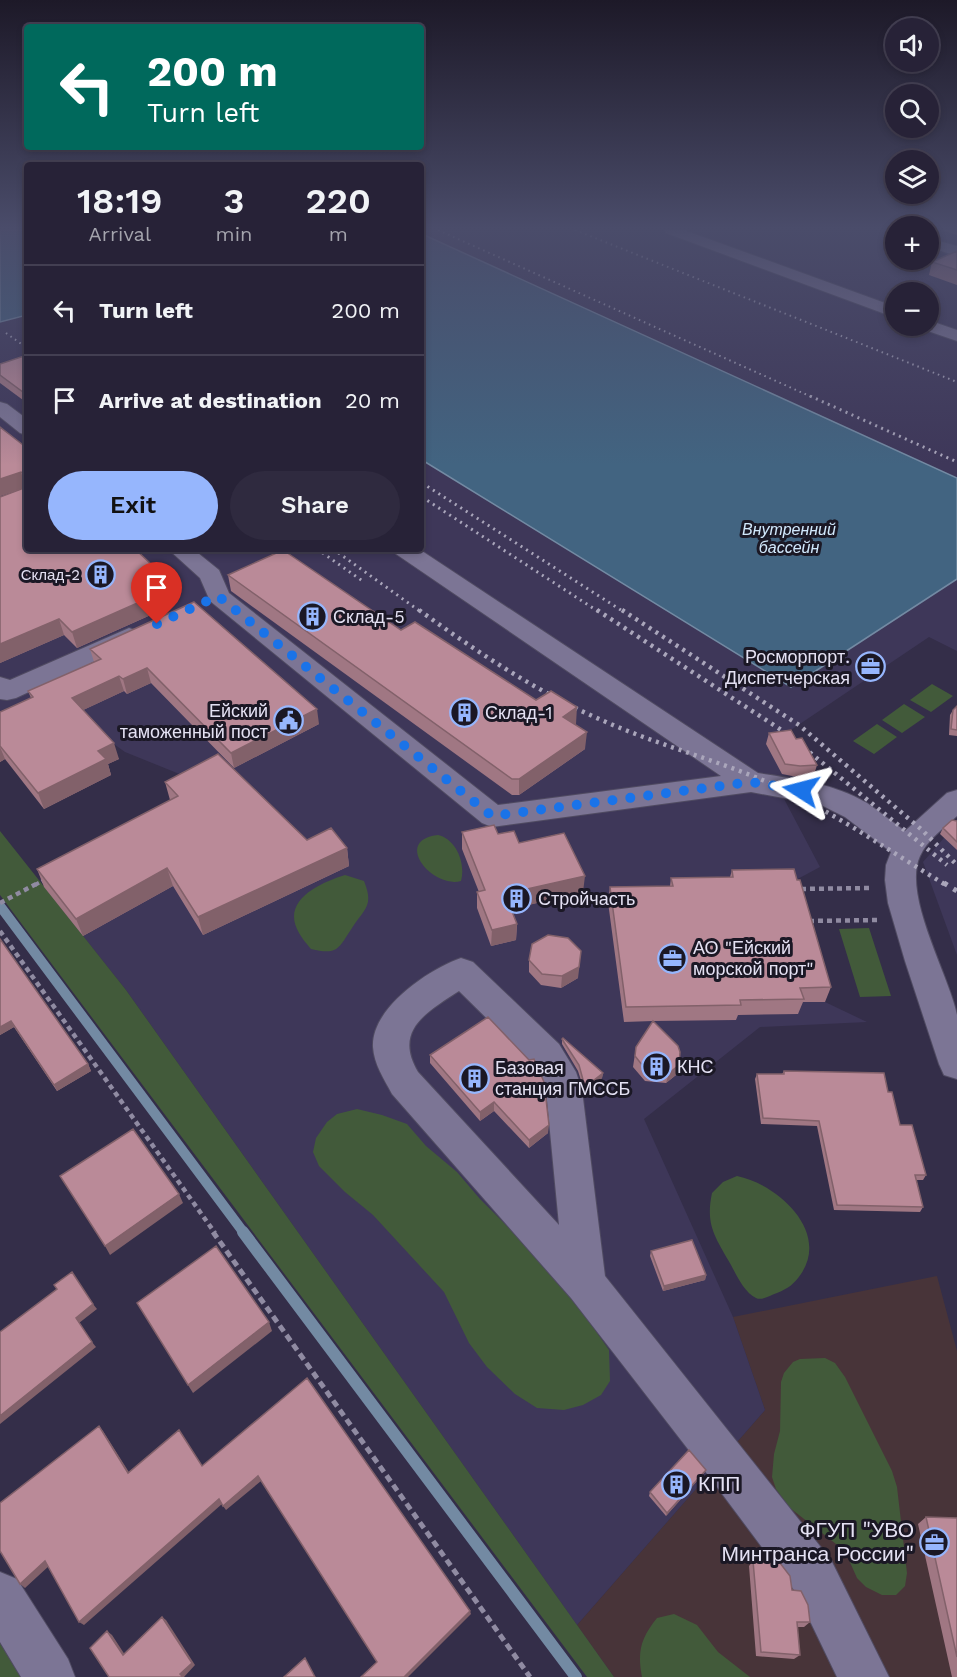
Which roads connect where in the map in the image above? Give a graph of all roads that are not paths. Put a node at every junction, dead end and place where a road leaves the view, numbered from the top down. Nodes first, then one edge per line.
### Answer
1 (939, 330) edge
2 (957, 336) edge
3 (0, 408) edge
4 (24, 427) edge
5 (408, 552) edge
6 (196, 553) edge
7 (147, 628) edge
8 (0, 685) edge
9 (751, 782) junction
10 (952, 806) edge
11 (908, 849) junction
12 (957, 1064) edge
13 (585, 1284) junction
14 (0, 1596) edge
15 (50, 1677) edge
16 (864, 1677) edge

1 - 2 street
3 - 4 street
5 - 9 street
6 - 9 street
7 - 8 street
9 - 11 street
10 - 11 street
11 - 12 street
13 - 13 street
13 - 16 street
14 - 15 street

